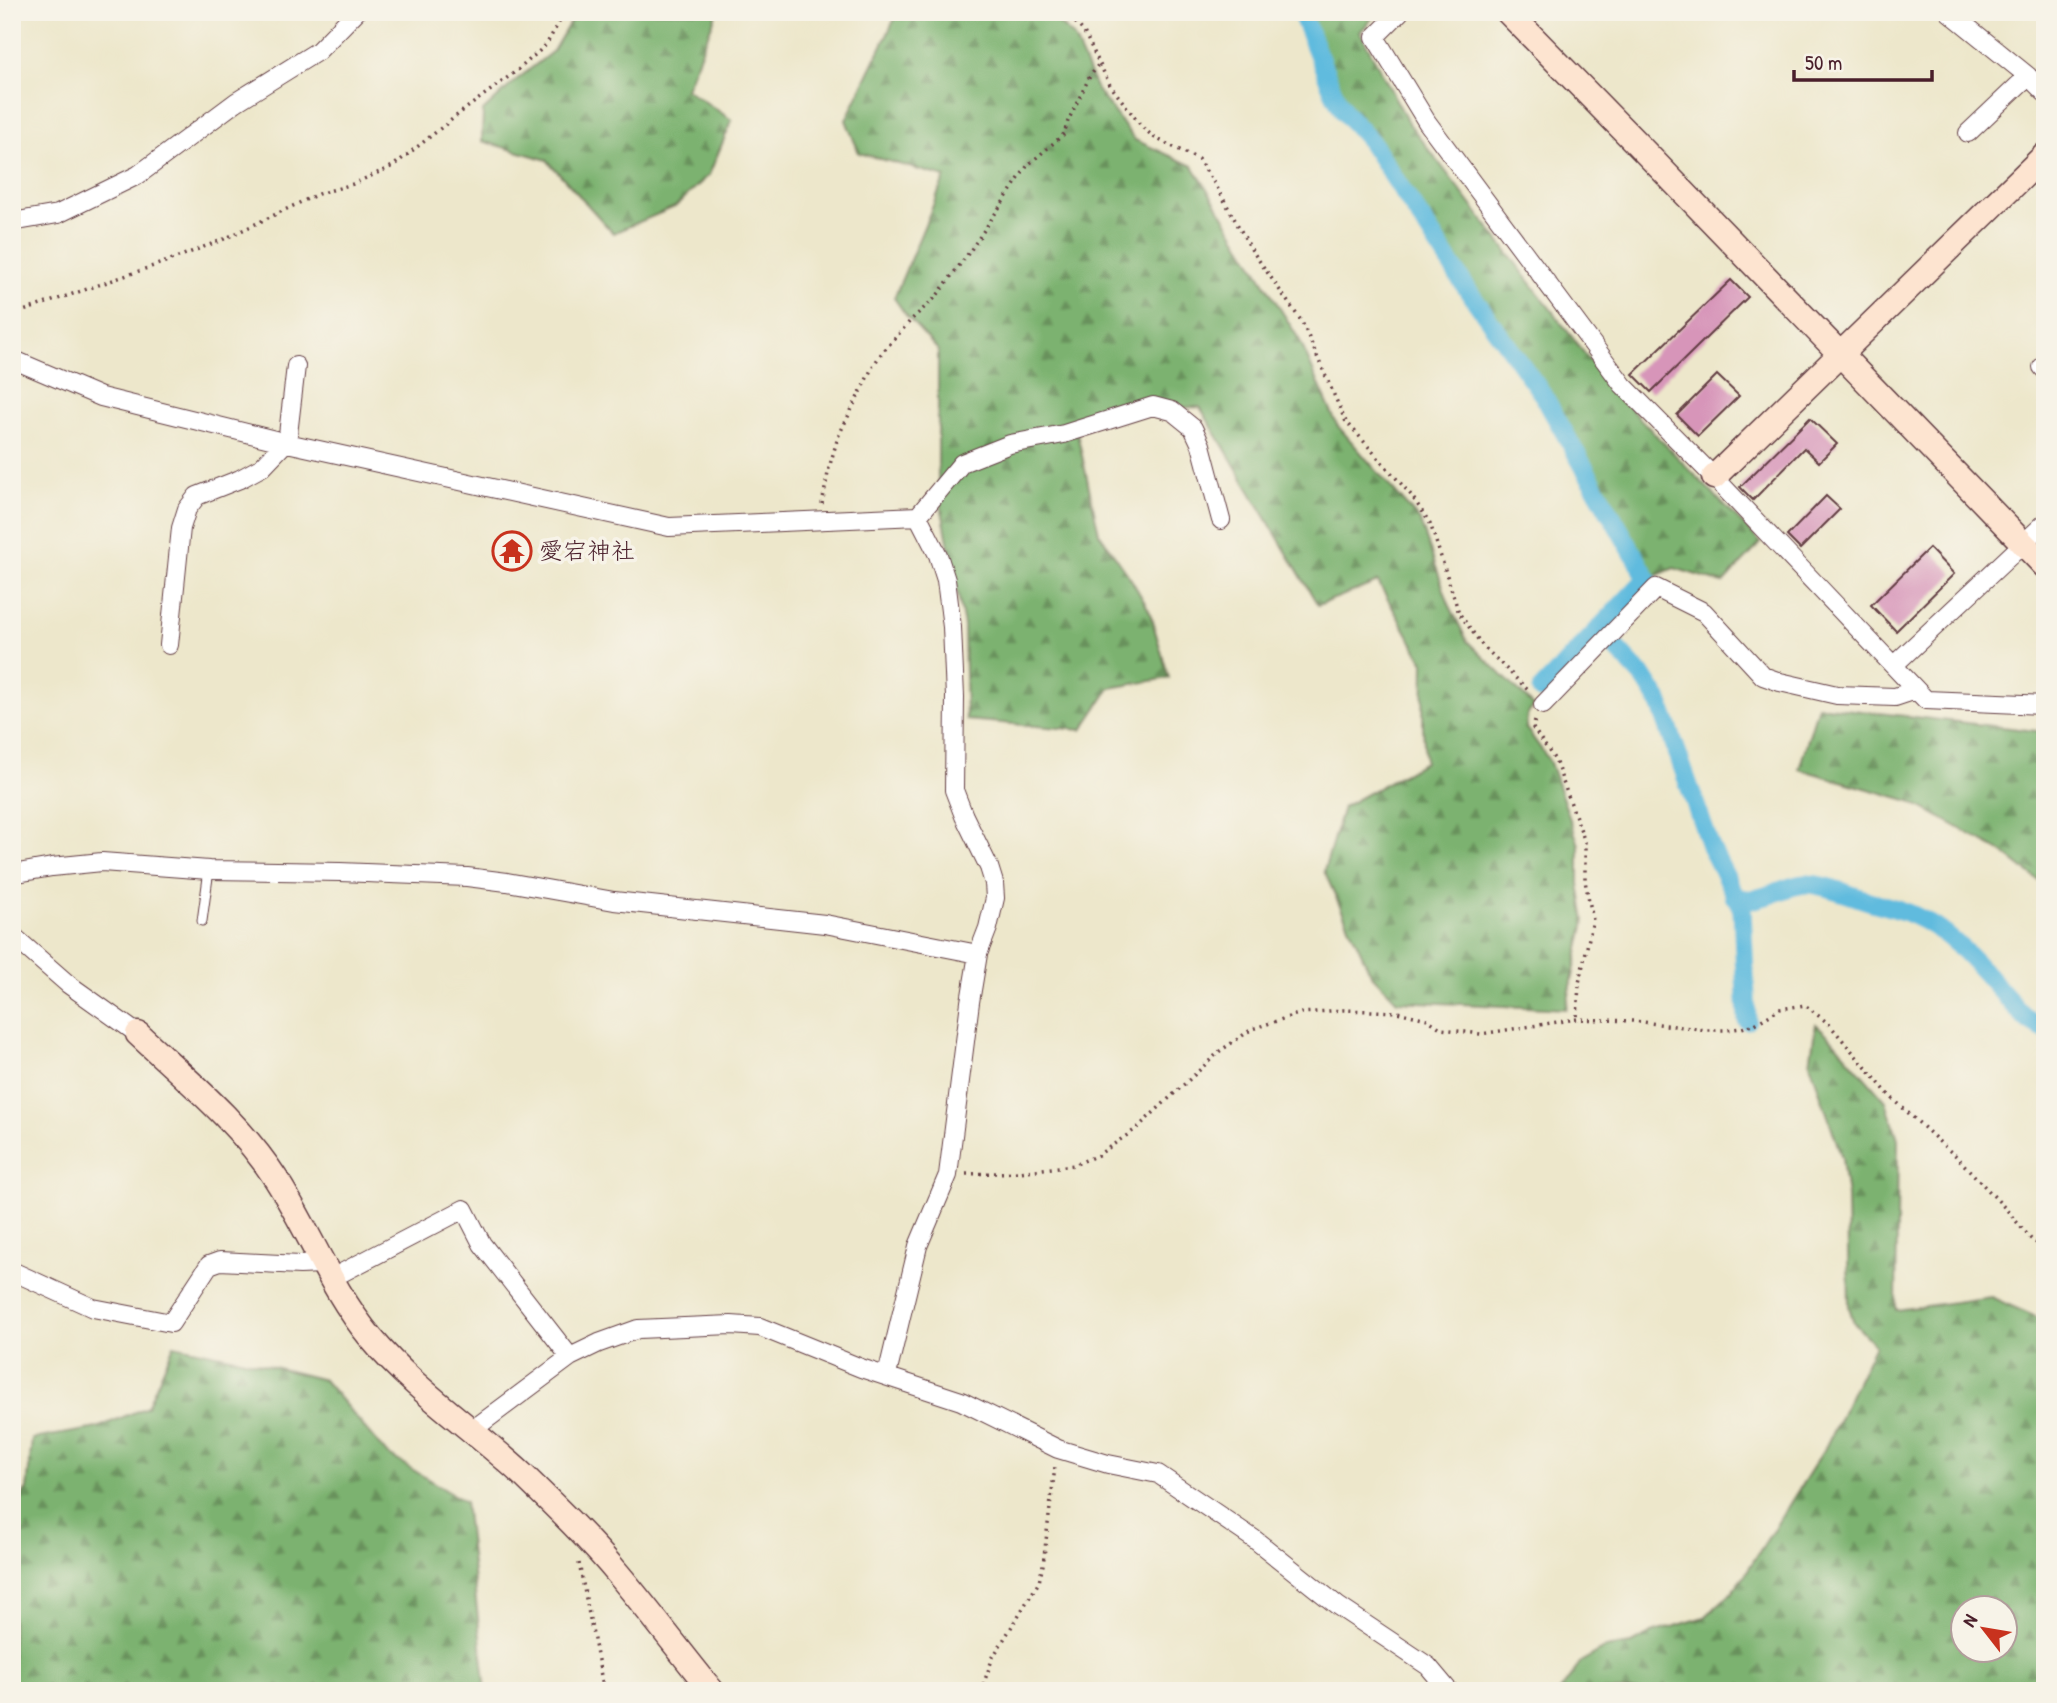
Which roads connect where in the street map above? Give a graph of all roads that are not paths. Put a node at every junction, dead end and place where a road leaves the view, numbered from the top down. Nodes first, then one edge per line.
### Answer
1 (356, 12) edge
2 (1400, 12) edge
3 (1508, 12) edge
4 (1949, 12) edge
5 (2028, 76) junction
6 (2045, 93) edge
7 (1968, 133) dead end
8 (2045, 155) edge
9 (12, 222) edge
10 (1840, 353) junction
11 (12, 359) edge
12 (2045, 364) edge
13 (296, 366) dead end
14 (2045, 370) edge
15 (286, 443) junction
16 (1714, 477) junction
17 (918, 516) junction
18 (1222, 520) dead end
19 (2045, 523) edge
20 (2023, 544) junction
21 (2045, 566) edge
22 (169, 645) dead end
23 (1894, 665) junction
24 (1916, 690) junction
25 (1542, 705) road end
26 (2045, 705) edge
27 (209, 870) junction
28 (12, 874) edge
29 (202, 921) dead end
30 (12, 935) edge
31 (978, 954) junction
32 (138, 1034) joint
33 (12, 1271) edge
34 (326, 1272) junction
35 (570, 1357) junction
36 (887, 1375) junction
37 (471, 1431) junction
38 (712, 1691) edge
39 (1449, 1691) edge

1 - 9 street
2 - 16 street
3 - 10 street
4 - 5 street
5 - 6 street
5 - 7 street
8 - 10 street
10 - 16 street
10 - 20 street
11 - 15 street
12 - 14 street
13 - 15 street
15 - 17 street
15 - 22 street
16 - 23 street
17 - 18 street
17 - 31 street
19 - 20 street
20 - 21 street
20 - 23 street
23 - 24 street
24 - 25 street
24 - 26 street
27 - 28 street
27 - 29 lane
27 - 31 street
30 - 32 street
31 - 36 street
32 - 34 street
33 - 34 street
34 - 35 street
34 - 37 street
35 - 36 street
35 - 37 street
36 - 39 street
37 - 38 street

